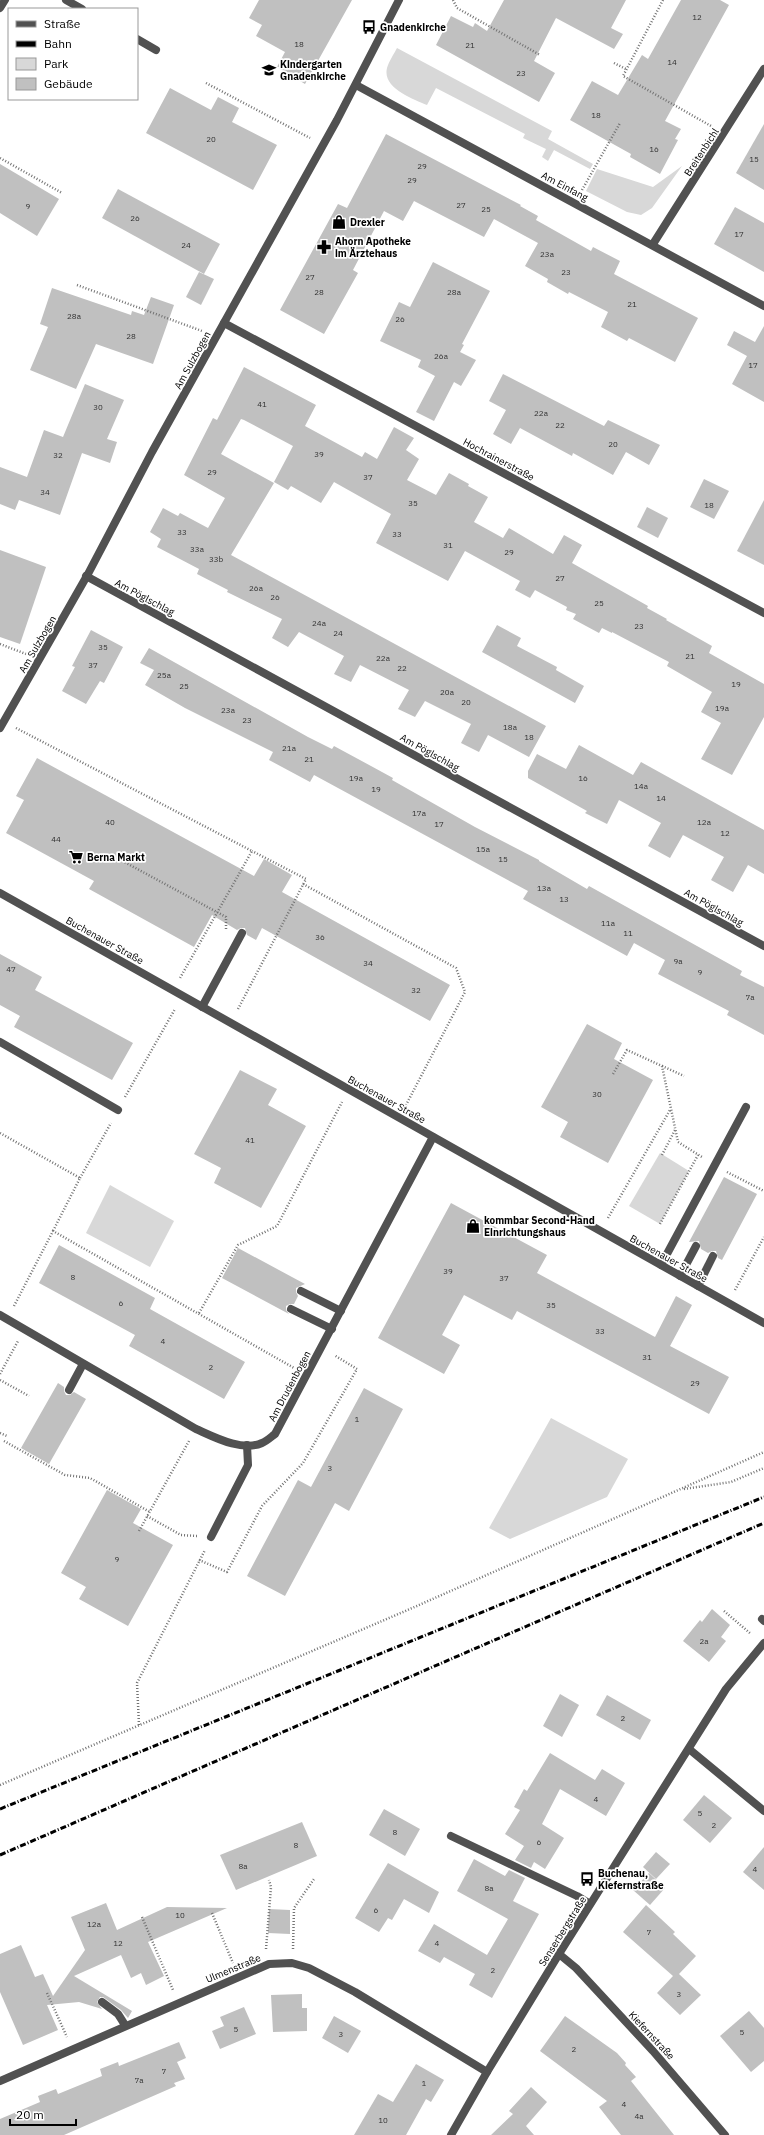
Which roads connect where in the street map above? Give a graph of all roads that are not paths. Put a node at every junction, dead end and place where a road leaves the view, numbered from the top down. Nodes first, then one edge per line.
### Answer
1 (5, 0) edge
2 (66, 0) edge
3 (399, 0) edge
4 (0, 8) edge
5 (80, 8) edge
6 (138, 40) edge
7 (156, 50) dead end
8 (764, 69) edge
9 (356, 85) junction
10 (653, 244) junction
11 (764, 306) edge
12 (224, 323) junction
13 (86, 576) junction
14 (764, 613) edge
15 (2, 725) edge
16 (0, 893) edge
17 (242, 933) dead end
18 (764, 946) edge
19 (202, 1007) junction
20 (0, 1042) edge
21 (746, 1107) dead end
22 (118, 1110) road end
23 (433, 1137) junction
24 (696, 1246) dead end
25 (714, 1256) dead end
26 (661, 1265) junction
27 (680, 1276) junction
28 (698, 1286) junction
29 (301, 1291) dead end
30 (292, 1309) dead end
31 (341, 1311) junction
32 (4, 1317) edge
33 (764, 1323) edge
34 (332, 1329) junction
35 (83, 1364) junction
36 (69, 1390) dead end
37 (247, 1445) junction
38 (211, 1538) road end
39 (764, 1643) edge
40 (689, 1749) junction
41 (764, 1811) edge
42 (451, 1836) dead end
43 (590, 1904) junction
44 (558, 1954) junction
45 (102, 2002) dead end
46 (125, 2025) junction
47 (487, 2072) junction
48 (0, 2081) edge
49 (451, 2135) edge
50 (725, 2135) edge

1 - 4 street
2 - 5 street
3 - 9 street, Am Sulzbogen
6 - 7 street
8 - 10 street, Breitenbichl
9 - 10 street, Am Einfang
9 - 12 street, Am Sulzbogen
10 - 11 street, Am Einfang
12 - 13 street, Am Sulzbogen
12 - 14 street, Hochrainerstraße
13 - 15 street, Am Sulzbogen
13 - 18 street, Am Pöglschlag
16 - 19 street, Buchenauer Straße
17 - 19 street
19 - 23 street, Buchenauer Straße
20 - 22 street
21 - 26 street
23 - 26 street, Buchenauer Straße
23 - 31 street, Am Drudenbogen
24 - 27 street
25 - 28 street
26 - 27 street, Buchenauer Straße
27 - 28 street, Buchenauer Straße
28 - 33 street, Buchenauer Straße
29 - 31 street
30 - 34 street
31 - 34 street, Am Drudenbogen
32 - 35 street, Am Drudenbogen
34 - 37 street, Am Drudenbogen
35 - 36 street
35 - 37 street, Am Drudenbogen
37 - 38 street
39 - 40 street, Senserbergstraße
40 - 41 street
40 - 43 street, Senserbergstraße
42 - 43 street
43 - 44 street, Senserbergstraße
44 - 47 street, Senserbergstraße
44 - 50 street, Kiefernstraße
45 - 46 street
46 - 47 street, Ulmenstraße
46 - 48 street, Ulmenstraße
47 - 49 street, Senserbergstraße

